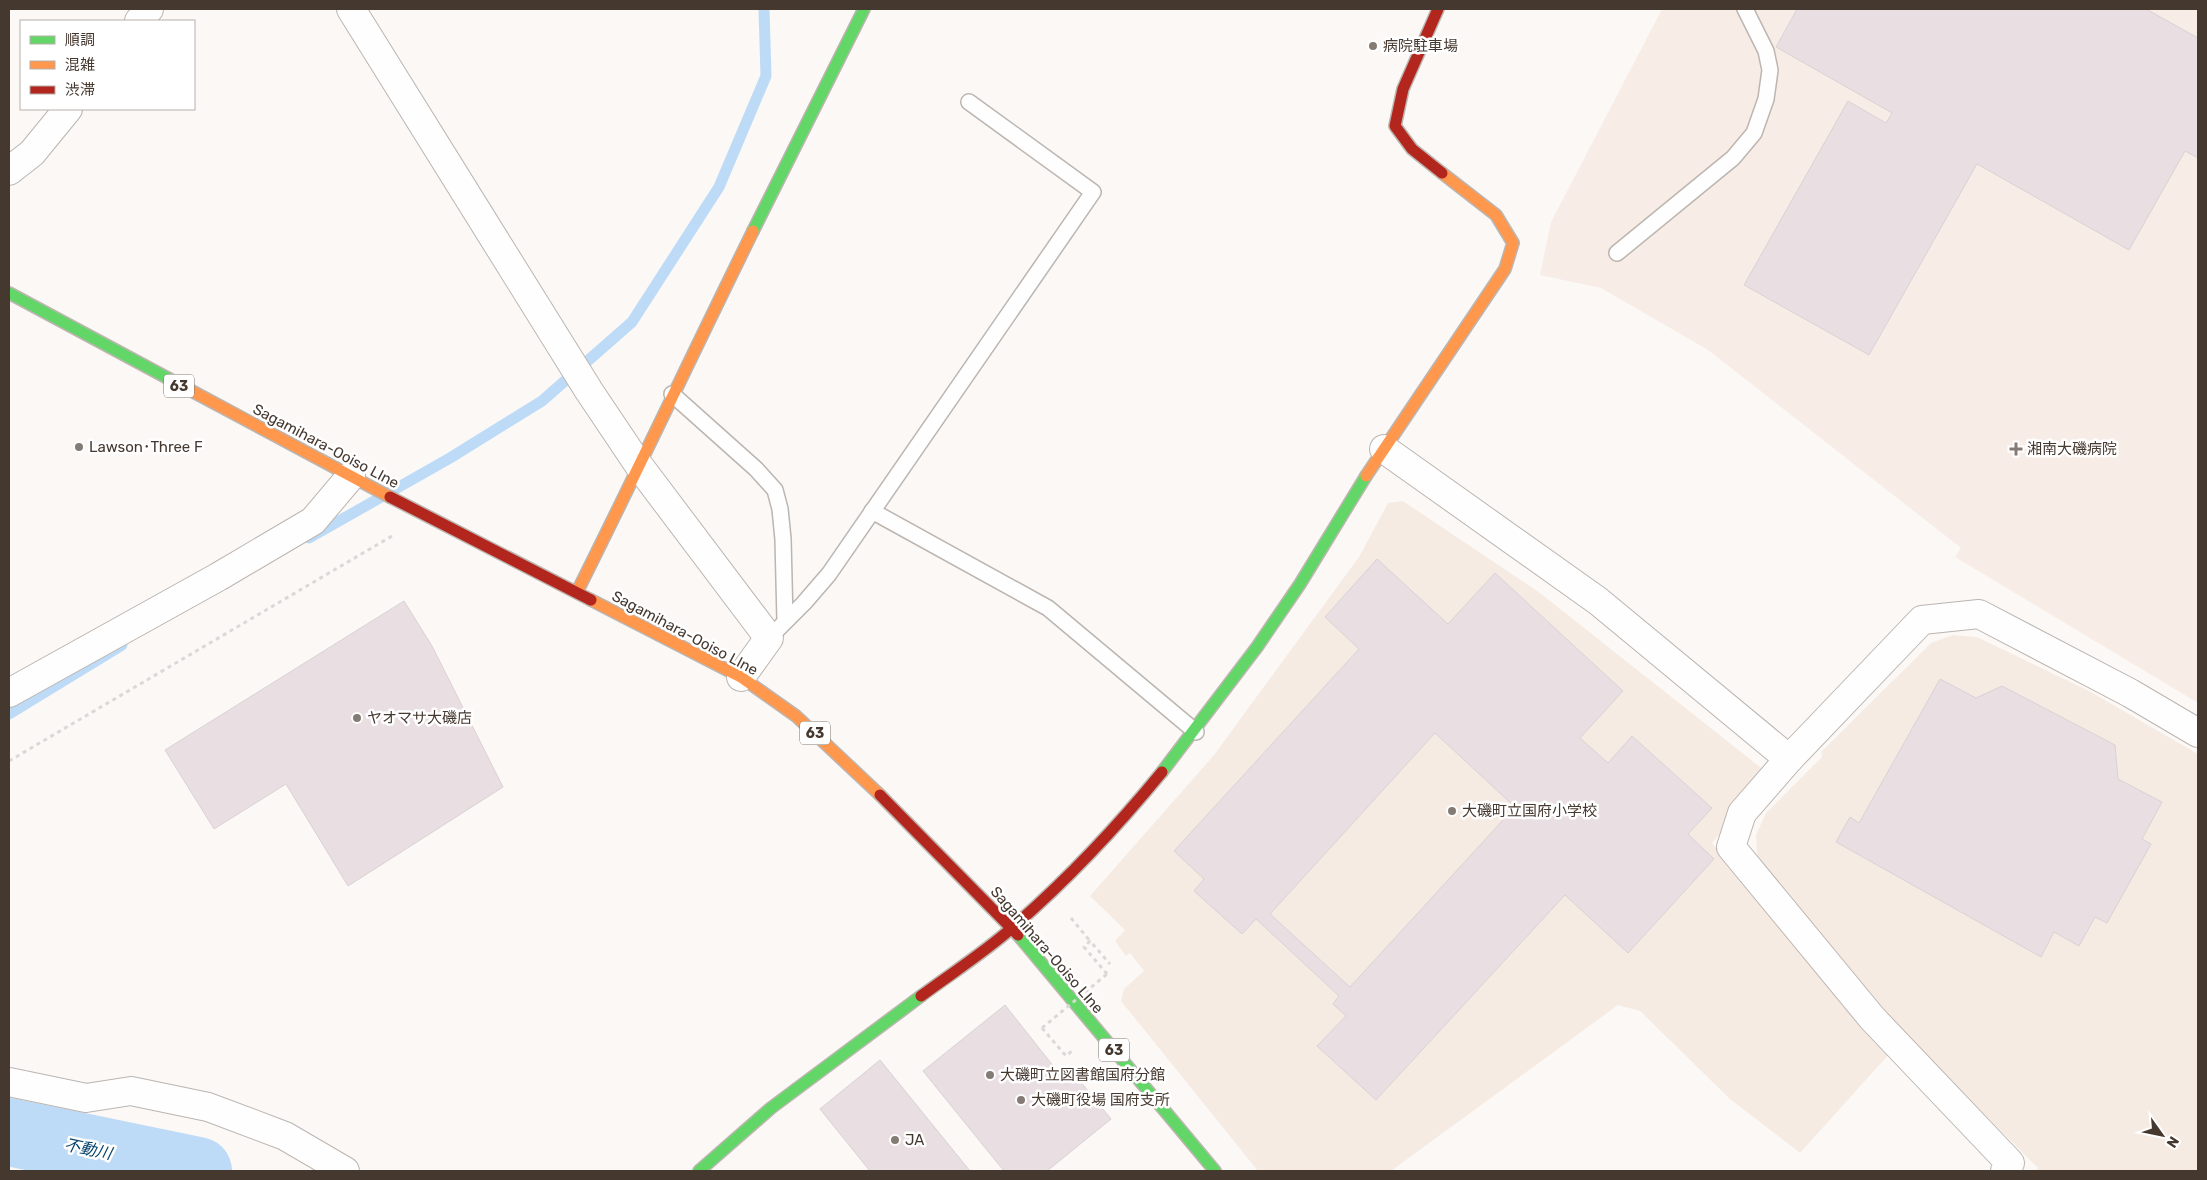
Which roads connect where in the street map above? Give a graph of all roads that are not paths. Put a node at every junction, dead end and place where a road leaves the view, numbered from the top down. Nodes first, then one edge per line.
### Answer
1 (149, 9) edge
2 (351, 9) edge
3 (864, 9) edge
4 (1438, 9) edge
5 (1745, 9) edge
6 (140, 20) edge
7 (969, 102) dead end
8 (67, 110) edge
9 (9, 171) edge
10 (1617, 253) dead end
11 (9, 293) edge
12 (672, 394) junction
13 (1384, 448) junction
14 (640, 467) junction
15 (351, 476) junction
16 (872, 510) junction
17 (577, 592) junction
18 (777, 630) junction
19 (741, 677) junction
20 (9, 693) edge
21 (1196, 732) junction
22 (2198, 733) edge
23 (1789, 759) junction
24 (1012, 928) junction
25 (9, 1082) edge
26 (344, 1171) edge
27 (699, 1171) edge
28 (1215, 1171) edge
29 (2005, 1171) edge

1 - 6 street
2 - 14 street
3 - 12 street
4 - 13 street
5 - 10 lane
7 - 16 lane
8 - 9 street
11 - 15 street, Sagamihara-Ooiso LIne / 63
12 - 14 street
12 - 18 lane
13 - 21 street
13 - 23 street
14 - 17 street
14 - 18 street
15 - 17 street, Sagamihara-Ooiso LIne / 63
15 - 20 street
16 - 18 lane
16 - 21 lane
17 - 19 street, Sagamihara-Ooiso LIne / 63
18 - 19 street
19 - 24 street, Sagamihara-Ooiso LIne / 63
21 - 24 street
22 - 23 street
23 - 29 street
24 - 27 street
24 - 28 street, Sagamihara-Ooiso LIne / 63
25 - 26 street

